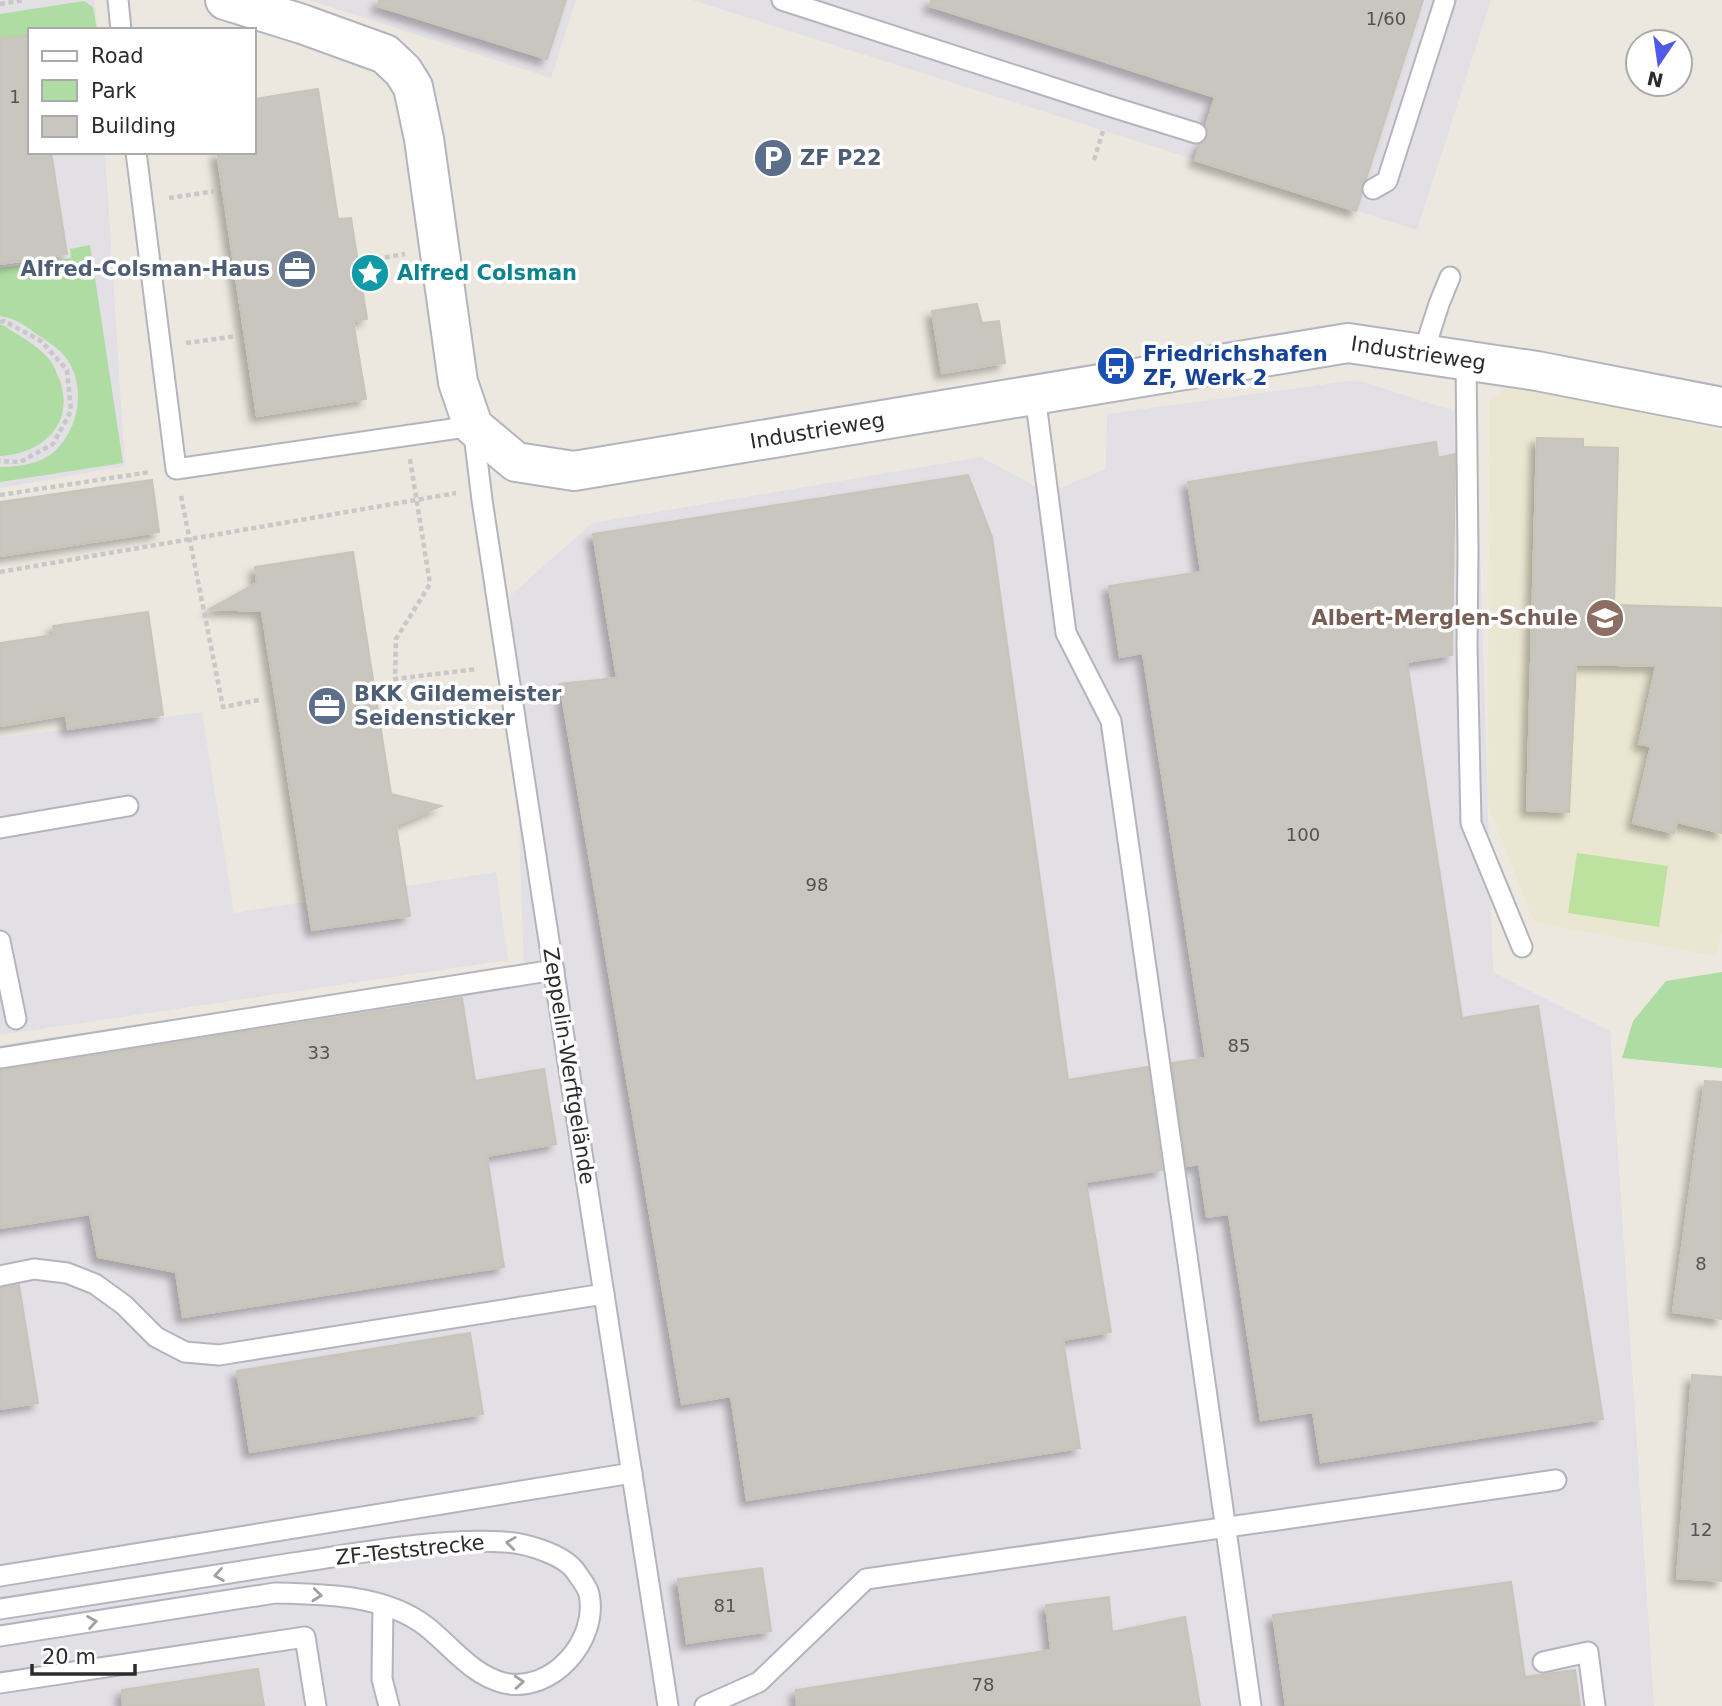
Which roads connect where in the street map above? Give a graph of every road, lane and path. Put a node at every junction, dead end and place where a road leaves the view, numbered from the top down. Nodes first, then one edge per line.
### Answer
1 (25, 0) edge
2 (118, 0) edge
3 (225, 0) edge
4 (782, 0) edge
5 (1445, 0) edge
6 (0, 4) edge
7 (121, 28) edge
8 (1106, 122) dead end
9 (1196, 133) dead end
10 (136, 154) edge
11 (1094, 160) dead end
12 (1373, 189) dead end
13 (216, 191) dead end
14 (142, 202) junction
15 (1450, 277) dead end
16 (0, 322) edge
17 (237, 336) dead end
18 (160, 346) junction
19 (1423, 354) junction
20 (1466, 360) junction
21 (1035, 395) junction
22 (1722, 407) edge
23 (474, 426) junction
24 (406, 436) junction
25 (0, 461) edge
26 (176, 469) junction
27 (481, 489) junction
28 (0, 495) edge
29 (416, 500) junction
30 (190, 539) junction
31 (0, 572) edge
32 (477, 669) dead end
33 (258, 700) dead end
34 (128, 806) dead end
35 (0, 828) edge
36 (0, 941) edge
37 (1522, 947) dead end
38 (554, 970) junction
39 (16, 1019) dead end
40 (0, 1058) edge
41 (0, 1276) edge
42 (604, 1294) junction
43 (632, 1473) junction
44 (1556, 1480) dead end
45 (1226, 1526) junction
46 (0, 1576) edge
47 (383, 1605) junction
48 (0, 1609) edge
49 (0, 1636) edge
50 (1543, 1662) dead end
51 (0, 1684) edge
52 (316, 1706) edge
53 (390, 1706) edge
54 (668, 1706) edge
55 (705, 1706) edge
56 (1251, 1706) edge
57 (1595, 1706) edge

1 - 6 path
2 - 7 lane
3 - 23 street, Industrieweg
4 - 9 lane
5 - 12 lane
8 - 11 path
10 - 14 lane
13 - 14 path
14 - 18 lane
15 - 19 lane
16 - 25 path
17 - 18 path
18 - 26 lane
19 - 20 street, Industrieweg
19 - 21 street, Industrieweg
20 - 22 street, Industrieweg
20 - 37 lane
21 - 23 street, Industrieweg
21 - 45 lane
23 - 24 lane
23 - 27 lane, Zeppelin-Werftgelände
24 - 26 lane
24 - 29 path
26 - 28 path
26 - 30 path
27 - 29 path
27 - 38 lane, Zeppelin-Werftgelände
29 - 30 path
29 - 32 path
30 - 31 path
30 - 33 path
34 - 35 lane
36 - 39 lane
38 - 40 lane
38 - 42 lane, Zeppelin-Werftgelände
41 - 42 lane
42 - 43 lane, Zeppelin-Werftgelände
43 - 46 lane
43 - 54 lane, Zeppelin-Werftgelände
44 - 45 lane
45 - 55 lane
45 - 56 lane
47 -> 48 lane, ZF-Teststrecke
49 -> 47 lane, ZF-Teststrecke
47 - 53 lane
50 - 57 lane
51 - 52 lane

